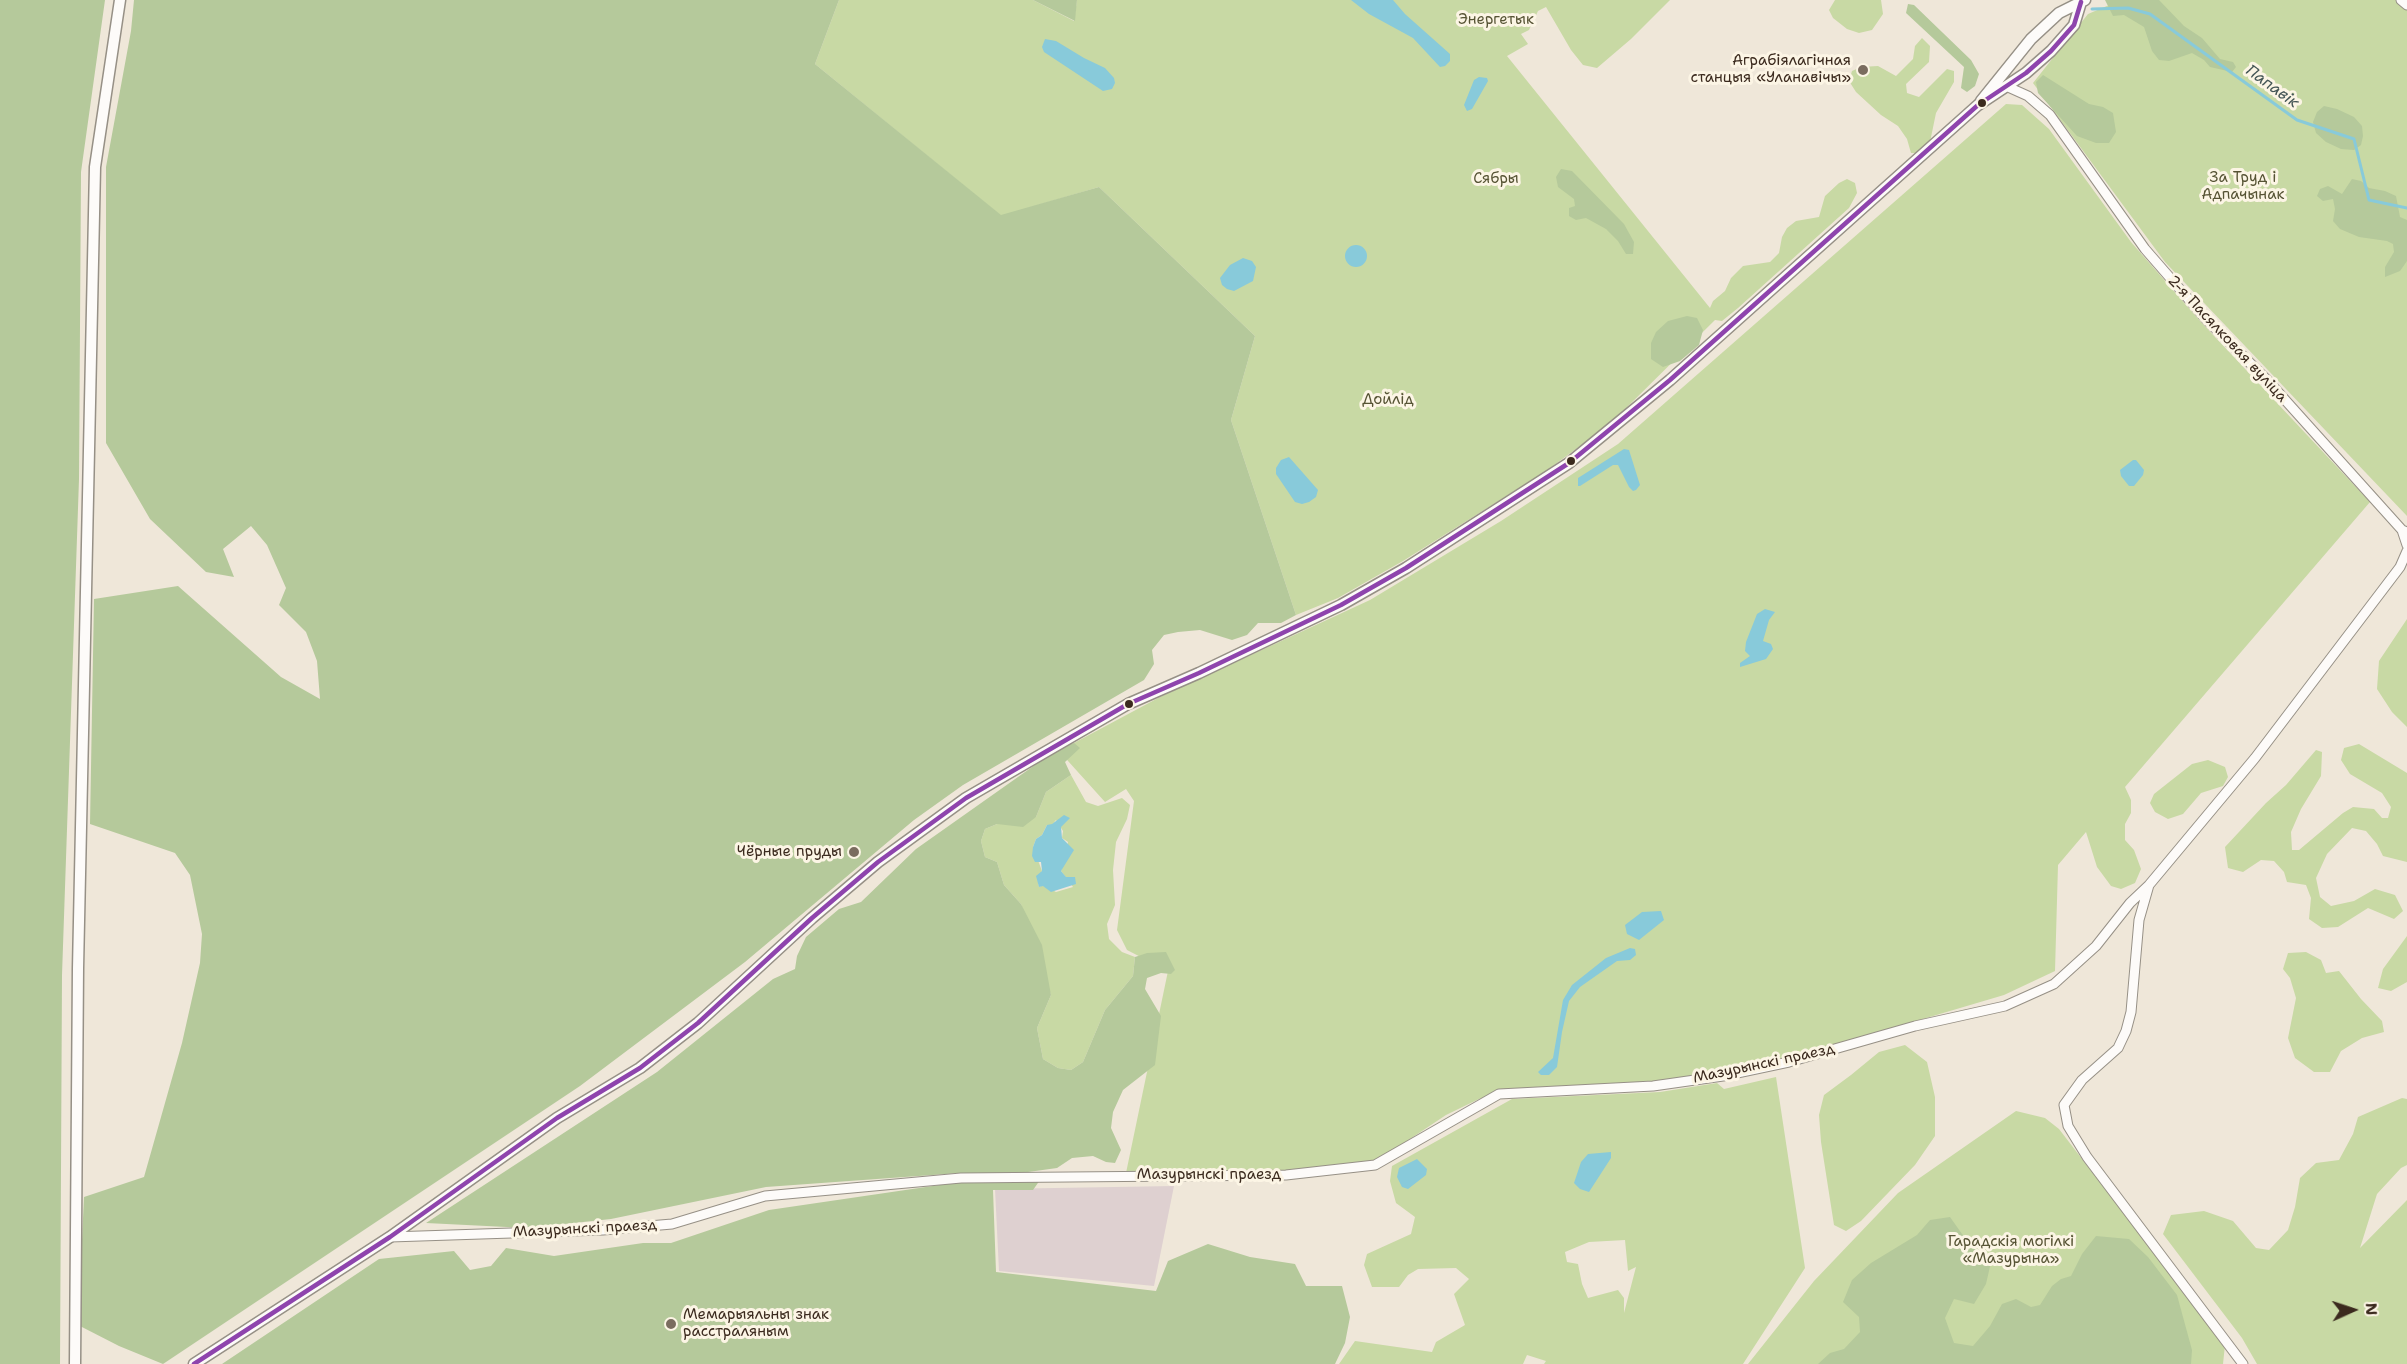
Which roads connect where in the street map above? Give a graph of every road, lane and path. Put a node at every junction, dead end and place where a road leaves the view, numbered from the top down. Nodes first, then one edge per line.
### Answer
1 (120, 0) edge
2 (2401, 0) edge
3 (2083, 1) edge
4 (2407, 5) edge
5 (2008, 87) junction
6 (1978, 105) junction
7 (2404, 531) edge
8 (2407, 545) edge
9 (2407, 551) edge
10 (2404, 564) edge
11 (2150, 885) junction
12 (390, 1237) junction
13 (75, 1364) edge
14 (194, 1364) edge
15 (2243, 1364) edge

1 - 13 street
2 - 4 street
3 - 5 street
3 - 6 street
5 - 6 street
5 - 7 street, 2-я Пасялковая вуліца
6 - 12 street
7 - 8 street
9 - 10 street
10 - 11 street
11 - 12 street, Мазурынскі праезд
11 - 15 street
12 - 14 street

